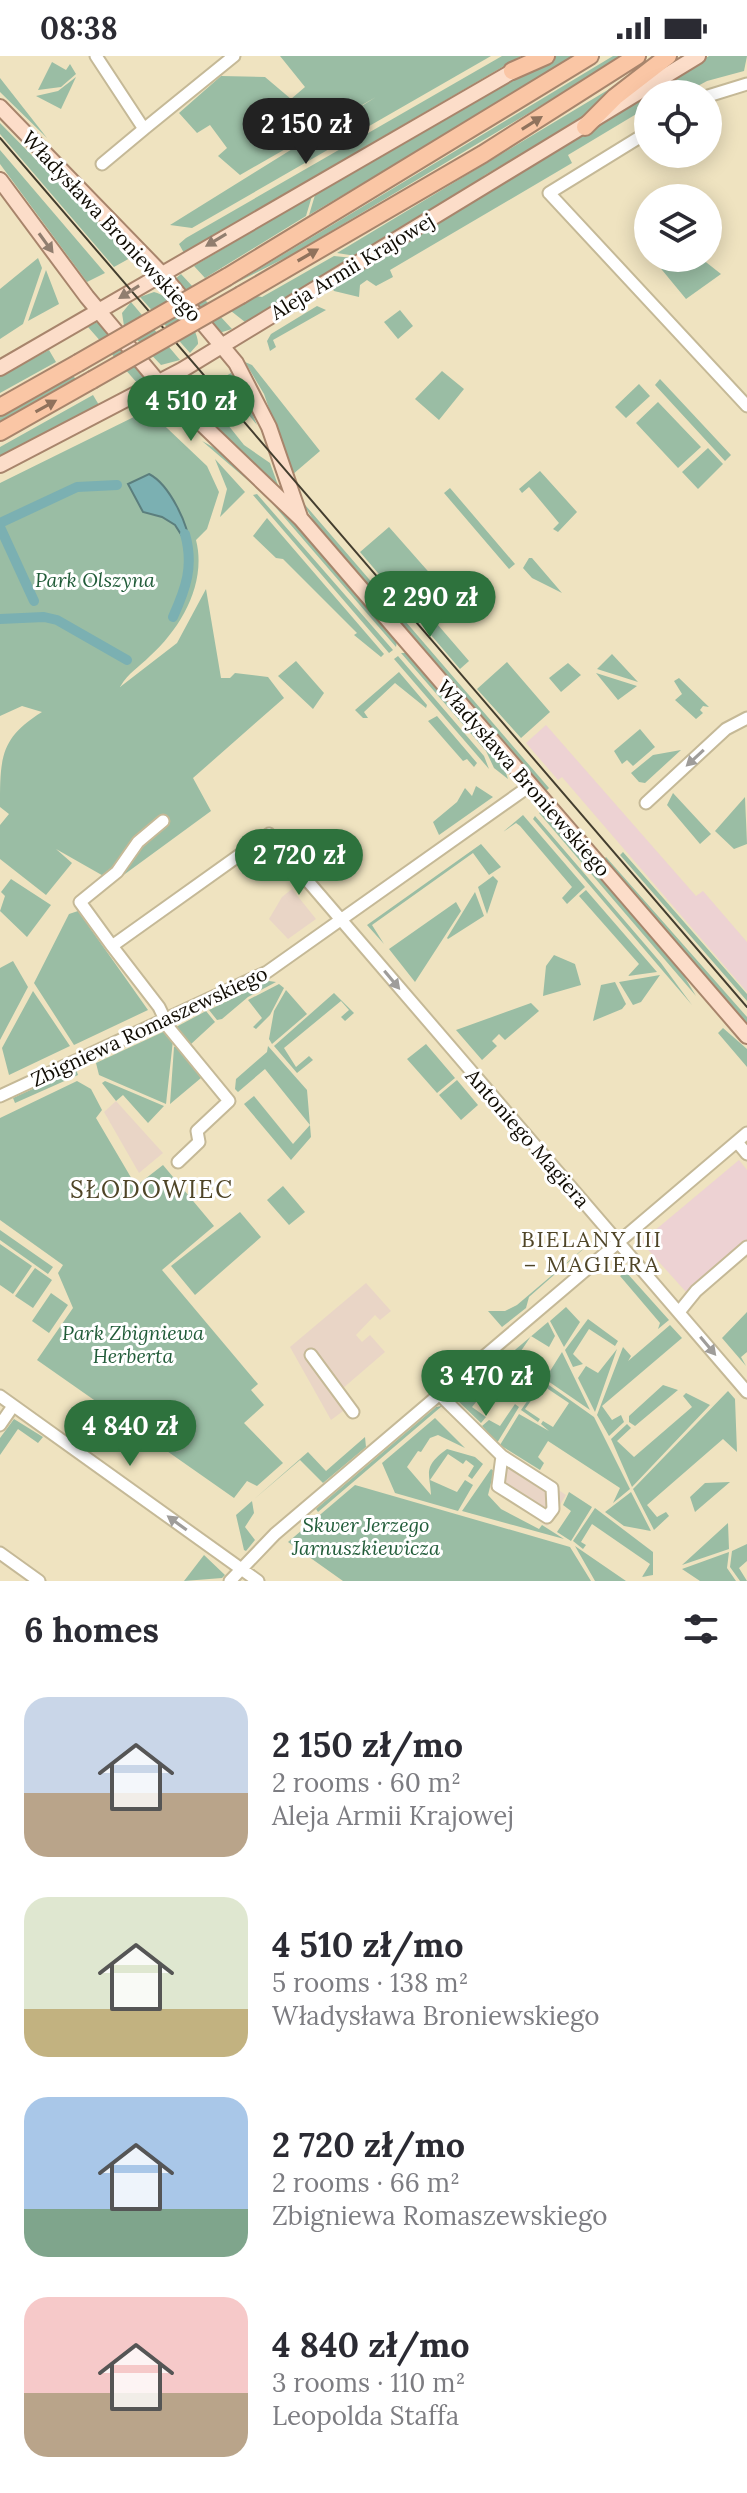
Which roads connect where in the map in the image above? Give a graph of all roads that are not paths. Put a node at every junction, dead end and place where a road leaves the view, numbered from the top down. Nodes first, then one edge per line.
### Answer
1 (96, 56) edge
2 (234, 56) edge
3 (537, 56) edge
4 (546, 56) edge
5 (590, 56) edge
6 (637, 56) edge
7 (668, 56) edge
8 (698, 56) edge
9 (512, 71) junction
10 (747, 84) edge
11 (722, 92) edge
12 (0, 107) edge
13 (585, 127) junction
14 (144, 129) junction
15 (634, 141) edge
16 (102, 164) dead end
17 (0, 180) edge
18 (161, 273) junction
19 (99, 312) junction
20 (220, 344) junction
21 (0, 368) edge
22 (159, 383) junction
23 (747, 406) edge
24 (0, 407) edge
25 (0, 432) edge
26 (0, 465) edge
27 (301, 519) junction
28 (747, 718) edge
29 (531, 785) junction
30 (646, 803) dead end
31 (163, 821) dead end
32 (269, 834) dead end
33 (282, 851) dead end
34 (341, 921) junction
35 (112, 946) junction
36 (165, 1020) junction
37 (747, 1036) edge
38 (0, 1096) edge
39 (747, 1133) edge
40 (737, 1142) junction
41 (747, 1154) edge
42 (178, 1162) dead end
43 (619, 1243) junction
44 (747, 1247) edge
45 (679, 1312) junction
46 (311, 1355) dead end
47 (747, 1392) edge
48 (440, 1395) junction
49 (0, 1396) edge
50 (13, 1406) junction
51 (353, 1412) dead end
52 (0, 1425) edge
53 (502, 1456) junction
54 (0, 1553) edge
55 (240, 1568) junction
56 (39, 1581) edge
57 (230, 1581) edge
58 (258, 1581) edge

1 - 14 street
2 - 14 street
3 - 9 main road
4 - 9 highway
5 - 24 highway, bridge
25 -> 6 highway, Aleja Armii Krajowej, bridge
7 - 13 highway
8 - 13 main road, Aleja Armii Krajowej
9 -> 18 main road
10 - 11 street
12 - 18 main road, Władysława Broniewskiego
13 - 20 main road, Aleja Armii Krajowej
14 - 16 street
15 - 23 street
17 -> 19 main road, Władysława Broniewskiego
18 -> 19 main road
18 - 20 main road, Władysława Broniewskiego
19 - 21 main road
19 - 22 main road, Władysława Broniewskiego
20 - 22 main road, Aleja Armii Krajowej
20 - 27 main road, Władysława Broniewskiego
22 - 26 main road, Aleja Armii Krajowej
22 - 27 main road, Władysława Broniewskiego
27 - 29 main road, Władysława Broniewskiego
28 -> 30 street
29 - 34 street, Zbigniewa Romaszewskiego
29 - 37 main road, Władysława Broniewskiego
31 - 35 street
32 - 35 street
33 - 34 street, Antoniego Magiera
34 - 36 street, Zbigniewa Romaszewskiego
34 -> 43 street, Antoniego Magiera
35 - 36 street
36 - 38 street, Zbigniewa Romaszewskiego
36 - 42 street
39 - 40 street
40 - 41 street
40 - 43 street
43 - 45 street, Antoniego Magiera
43 - 48 street
44 - 45 street
45 -> 47 street, Antoniego Magiera
46 - 51 street
48 - 53 street
48 - 55 street
49 - 50 street
50 - 52 street
55 -> 50 street
53 - 53 street
54 - 56 street
55 - 57 street
55 - 58 street

